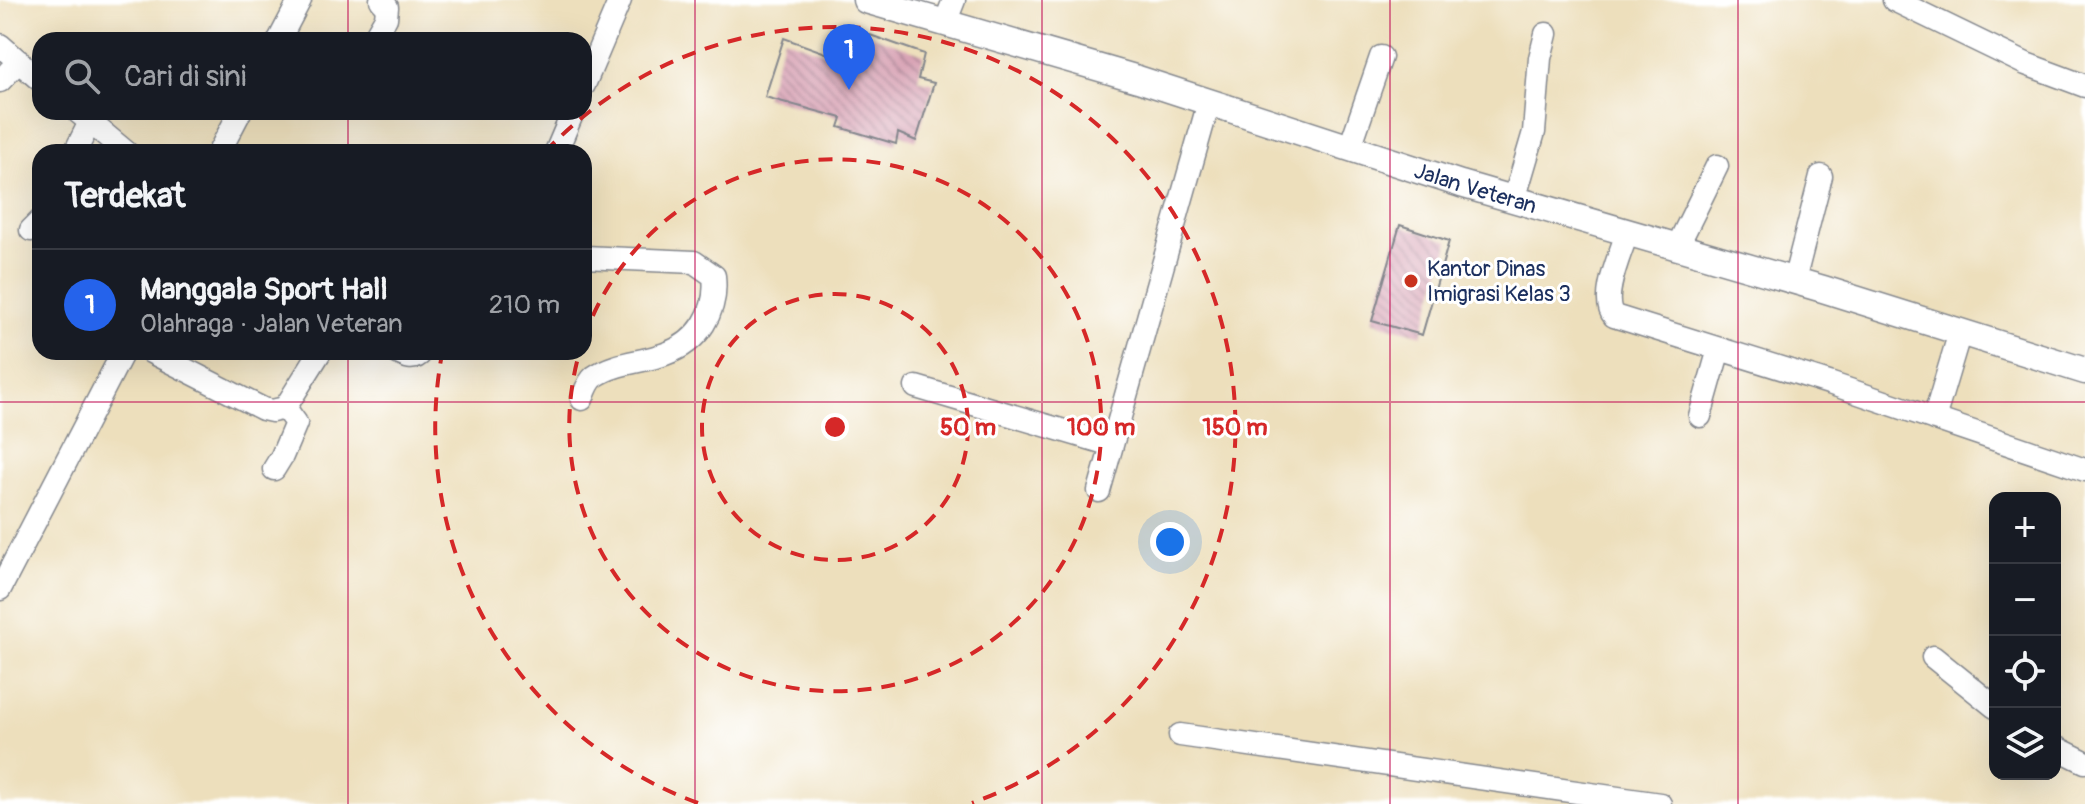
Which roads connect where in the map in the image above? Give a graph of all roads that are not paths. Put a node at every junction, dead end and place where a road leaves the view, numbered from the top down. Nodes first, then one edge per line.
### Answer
1 (300, 0) edge
2 (381, 0) edge
3 (620, 0) edge
4 (866, 0) edge
5 (1894, 0) edge
6 (949, 12) edge
7 (283, 32) edge
8 (378, 32) edge
9 (1546, 34) dead end
10 (0, 45) edge
11 (1381, 57) dead end
12 (19, 61) junction
13 (592, 66) edge
14 (32, 73) edge
15 (0, 81) edge
16 (2085, 86) edge
17 (1209, 102) junction
18 (83, 120) edge
19 (88, 120) edge
20 (236, 120) edge
21 (570, 120) edge
22 (77, 144) edge
23 (116, 144) edge
24 (223, 144) edge
25 (559, 144) edge
26 (1350, 147) junction
27 (1717, 166) dead end
28 (1821, 176) dead end
29 (1514, 200) junction
30 (1627, 233) junction
31 (1677, 247) junction
32 (592, 257) edge
33 (1794, 281) junction
34 (1960, 332) junction
35 (1719, 349) junction
36 (119, 360) edge
37 (167, 360) edge
38 (315, 360) edge
39 (2085, 371) edge
40 (916, 387) dead end
41 (582, 399) dead end
42 (285, 408) junction
43 (1700, 416) dead end
44 (1934, 419) junction
45 (1112, 445) junction
46 (274, 469) dead end
47 (2085, 470) edge
48 (1099, 491) dead end
49 (0, 589) edge
50 (1933, 657) dead end
51 (1989, 702) edge
52 (1180, 735) dead end
53 (2061, 750) edge
54 (2085, 762) edge
55 (1660, 804) edge

1 - 7 street
2 - 8 street
3 - 13 street
4 - 6 street, Jalan Veteran
5 - 16 street
6 - 17 street, Jalan Veteran
9 - 29 street
10 - 12 street
11 - 26 street
12 - 14 street
12 - 15 street
17 - 26 street, Jalan Veteran
17 - 45 street
18 - 22 street
19 - 23 street
20 - 24 street
21 - 25 street
26 - 29 street, Jalan Veteran
27 - 31 street
28 - 33 street
29 - 30 street, Jalan Veteran
30 - 31 street, Jalan Veteran
30 - 35 street
31 - 33 street, Jalan Veteran
32 - 41 street
33 - 34 street, Jalan Veteran
34 - 39 street, Jalan Veteran
34 - 44 street
35 - 43 street
35 - 44 street
36 - 49 street
37 - 42 street
38 - 42 street
40 - 45 street
42 - 46 street
44 - 47 street
45 - 48 street
50 - 51 street
52 - 55 street
53 - 54 street

